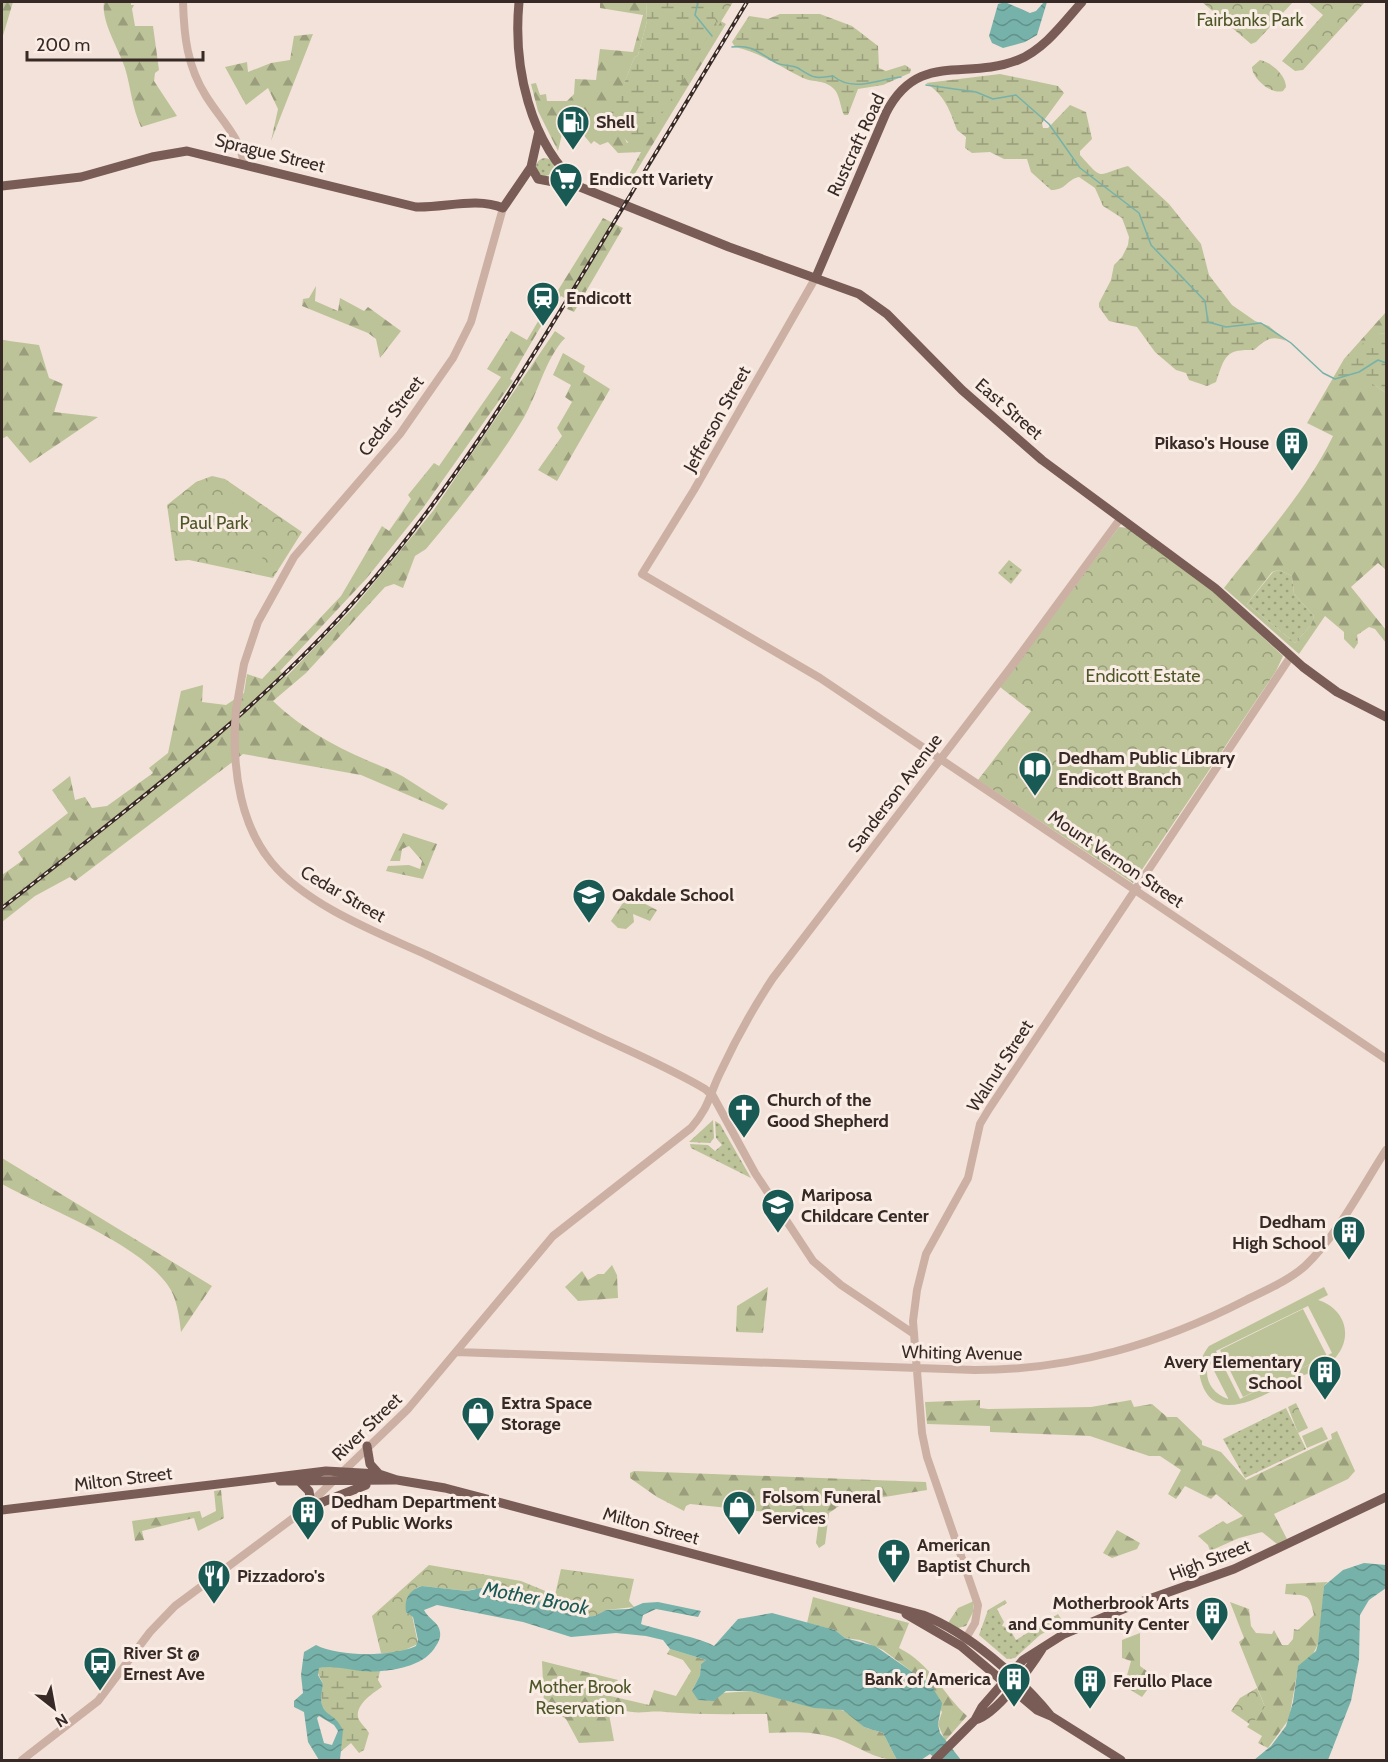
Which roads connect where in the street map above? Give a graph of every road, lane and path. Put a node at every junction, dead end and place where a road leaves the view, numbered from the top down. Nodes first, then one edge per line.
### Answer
1 (183, 2) edge
2 (519, 2) edge
3 (1082, 2) edge
4 (539, 131) junction
5 (554, 156) junction
6 (533, 163) junction
7 (244, 165) junction
8 (558, 165) junction
9 (543, 180) junction
10 (2, 186) edge
11 (518, 187) junction
12 (580, 187) junction
13 (503, 208) junction
14 (816, 277) junction
15 (1120, 519) junction
16 (642, 574) joint
17 (1291, 656) junction
18 (1386, 717) edge
19 (940, 758) junction
20 (1133, 889) junction
21 (1386, 1059) edge
22 (713, 1096) junction
23 (1386, 1150) edge
24 (914, 1334) junction
25 (456, 1352) junction
26 (917, 1368) junction
27 (367, 1446) junction
28 (342, 1471) junction
29 (379, 1478) junction
30 (244, 1481) junction
31 (333, 1481) junction
32 (300, 1482) junction
33 (1386, 1497) edge
34 (308, 1506) junction
35 (4, 1509) edge
36 (964, 1642) junction
37 (1010, 1682) junction
38 (22, 1761) edge
39 (935, 1761) edge
40 (1121, 1761) edge

1 - 7 street
2 - 4 main road
3 - 14 main road, Rustcraft Road
4 - 5 main road
4 - 6 main road
5 - 6 main road
5 - 8 main road
6 - 9 main road
6 - 11 main road
7 - 10 main road, Sprague Street
7 - 13 main road, Sprague Street
8 - 9 main road
8 - 12 main road, East Street
9 - 11 main road
9 - 12 main road, East Street
11 - 13 main road
12 - 14 main road, East Street
13 - 22 street, Cedar Street, bridge
14 - 15 main road, East Street
14 - 16 street, Jefferson Street
15 - 17 main road, East Street
15 - 19 street, Sanderson Avenue
16 - 19 street, Mount Vernon Street
17 - 18 main road, East Street
17 - 20 street, Walnut Street
19 - 20 street, Mount Vernon Street
19 - 22 street, Sanderson Avenue
20 - 21 street, Mount Vernon Street
20 - 24 street, Walnut Street
22 - 24 street
22 - 25 street, River Street
23 - 26 street, Whiting Avenue
24 - 26 street, Walnut Street
25 - 26 street, Whiting Avenue
25 - 27 street, River Street
26 - 36 street, Walnut Street
27 - 28 street, River Street
27 - 29 main road
28 - 29 main road, Milton Street
28 - 30 main road, Milton Street
28 - 31 street, River Street
29 - 31 main road, Milton Street
29 - 34 main road
29 - 36 main road, Milton Street
30 - 32 main road, Milton Street
30 - 35 main road, Milton Street
31 - 32 main road, Milton Street
31 - 34 street, River Street
32 - 34 main road
33 - 37 main road, High Street
34 - 38 street, River Street
36 - 37 main road, Milton Street
37 - 39 main road, High Street
37 - 40 main road, Milton Street

